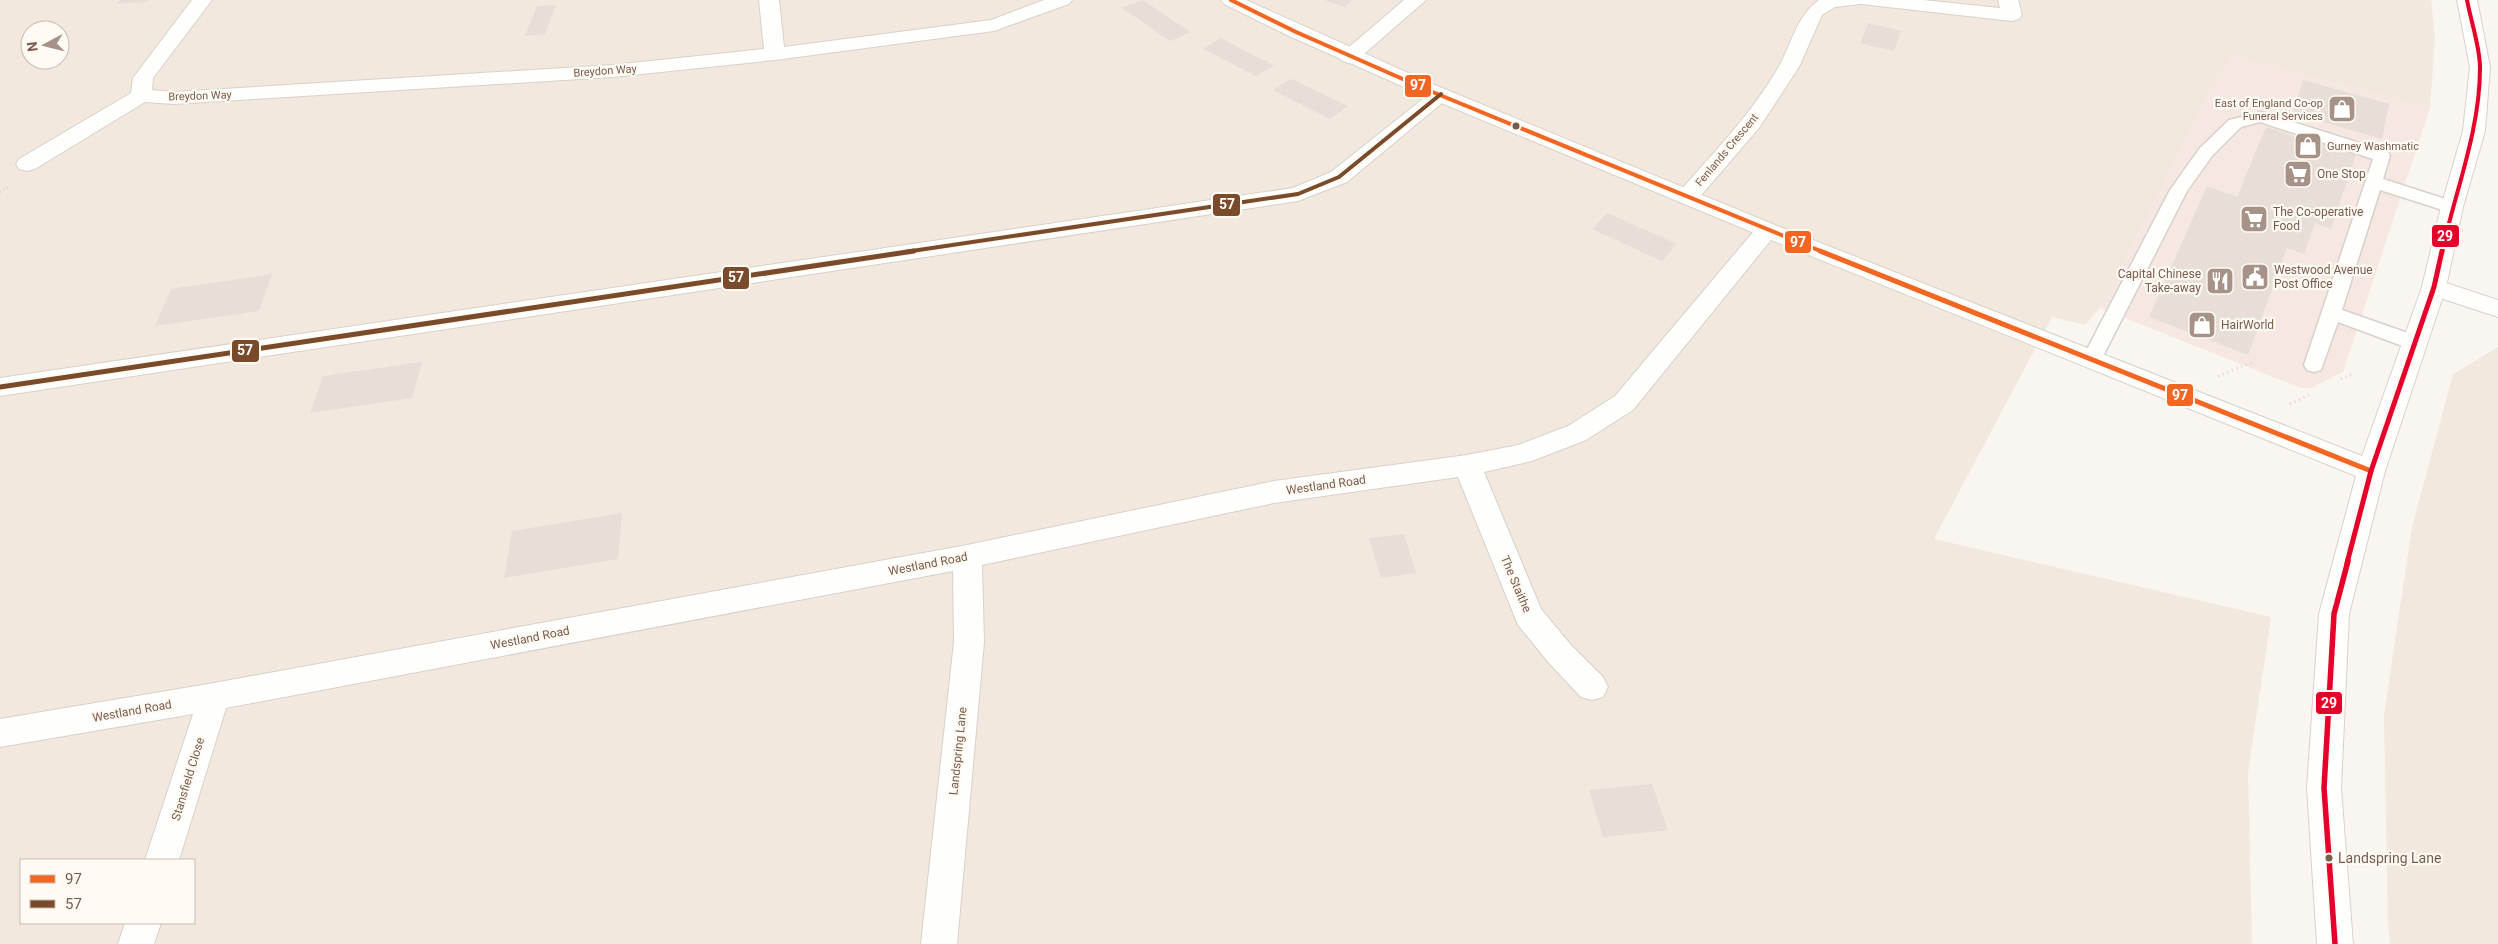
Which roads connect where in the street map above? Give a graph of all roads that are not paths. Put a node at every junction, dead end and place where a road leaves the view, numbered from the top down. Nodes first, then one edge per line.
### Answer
1 (202, 0) edge
2 (769, 0) edge
3 (1062, 0) edge
4 (1231, 0) edge
5 (1416, 0) edge
6 (1854, 0) edge
7 (1868, 0) edge
8 (2467, 0) edge
9 (2010, 7) edge
10 (2019, 35) dead end
11 (775, 54) junction
12 (1349, 57) junction
13 (1441, 94) junction
14 (141, 96) junction
15 (27, 164) dead end
16 (2374, 182) junction
17 (1689, 196) junction
18 (2452, 207) junction
19 (1767, 230) junction
20 (2434, 287) junction
21 (2498, 309) edge
22 (2331, 313) junction
23 (2415, 344) junction
24 (2092, 359) junction
25 (2314, 365) dead end
26 (0, 387) edge
27 (1467, 465) junction
28 (2371, 471) junction
29 (967, 557) junction
30 (1592, 687) dead end
31 (214, 697) junction
32 (0, 733) edge
33 (162, 859) edge
34 (143, 924) edge
35 (136, 944) edge
36 (939, 944) edge
37 (2335, 944) edge

1 - 14 street
2 - 11 street
3 - 11 street, Breydon Way
4 - 12 street
5 - 12 street
6 - 17 street, Fenlands Crescent
7 - 9 street
8 - 18 street
9 - 10 street
11 - 14 street, Breydon Way
12 - 13 street
13 - 17 street
13 - 26 street
14 - 15 street
16 - 18 lane
16 - 22 lane
16 - 24 lane
17 - 19 street
18 - 20 street
19 - 24 street
19 - 27 street, Westland Road
20 - 21 street
20 - 23 street
22 - 23 lane
22 - 25 lane
23 - 28 street
24 - 28 street
27 - 29 street, Westland Road
27 - 30 street, The Staithe
28 - 37 street
29 - 31 street, Westland Road
29 - 36 street, Landspring Lane
31 - 32 street, Westland Road
31 - 33 street, Stansfield Close
34 - 35 street

